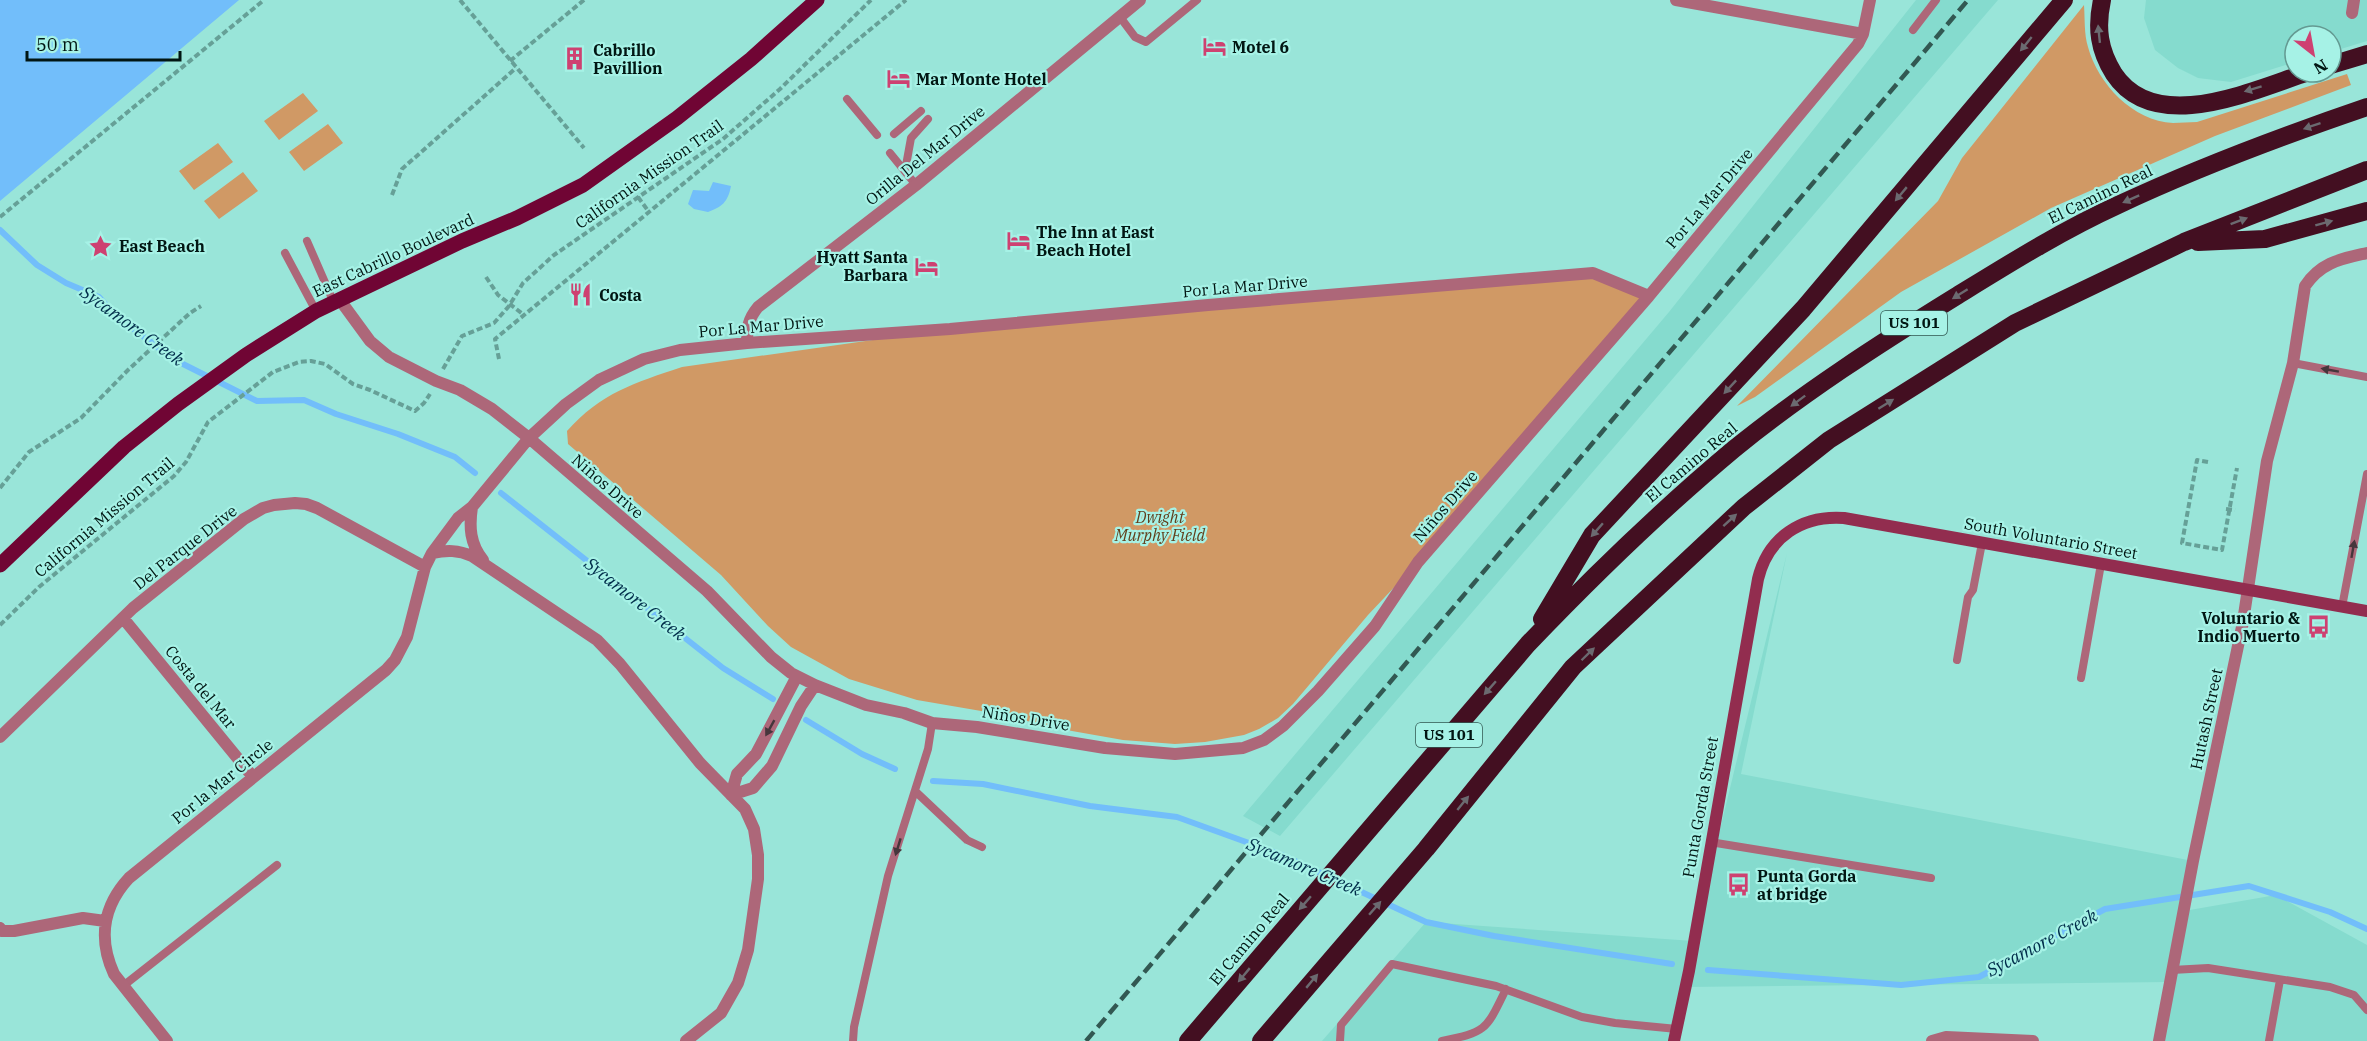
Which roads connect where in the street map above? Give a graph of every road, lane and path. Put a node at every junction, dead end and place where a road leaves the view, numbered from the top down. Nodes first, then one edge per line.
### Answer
1 (264, 0) edge
2 (460, 0) edge
3 (584, 0) edge
4 (817, 0) edge
5 (871, 0) edge
6 (906, 0) edge
7 (1140, 0) edge
8 (1197, 0) edge
9 (1676, 0) edge
10 (1870, 0) edge
11 (1936, 0) edge
12 (2064, 0) edge
13 (2102, 0) edge
14 (2354, 0) edge
15 (2352, 13) dead end
16 (1119, 17) junction
17 (1913, 30) dead end
18 (1863, 34) junction
19 (2367, 54) edge
20 (510, 61) junction
21 (2343, 61) edge
22 (516, 68) junction
23 (2283, 80) edge
24 (847, 99) dead end
25 (2367, 107) edge
26 (921, 111) dead end
27 (928, 119) dead end
28 (894, 134) dead end
29 (877, 135) dead end
30 (584, 148) dead end
31 (890, 153) dead end
32 (2367, 170) edge
33 (905, 171) junction
34 (916, 185) junction
35 (392, 195) dead end
36 (638, 197) junction
37 (2367, 211) edge
38 (649, 212) junction
39 (0, 217) edge
40 (307, 242) dead end
41 (2184, 242) junction
42 (285, 253) dead end
43 (2367, 253) edge
44 (486, 277) dead end
45 (1649, 296) junction
46 (337, 302) junction
47 (201, 306) dead end
48 (509, 306) junction
49 (316, 311) junction
50 (524, 315) junction
51 (747, 343) junction
52 (499, 358) dead end
53 (2293, 363) junction
54 (445, 364) dead end
55 (2367, 377) edge
56 (429, 396) dead end
57 (529, 438) junction
58 (2208, 462) dead end
59 (2237, 468) dead end
60 (2367, 474) edge
61 (0, 488) edge
62 (473, 506) junction
63 (2228, 509) junction
64 (2235, 510) dead end
65 (1982, 543) junction
66 (432, 553) junction
67 (2101, 564) junction
68 (0, 565) edge
69 (487, 566) junction
70 (424, 567) junction
71 (1758, 579) joint
72 (2247, 590) junction
73 (2342, 607) junction
74 (2367, 611) edge
75 (123, 618) junction
76 (0, 626) edge
77 (1528, 644) junction
78 (1957, 660) dead end
79 (797, 676) junction
80 (2081, 678) dead end
81 (815, 685) junction
82 (932, 723) junction
83 (0, 737) edge
84 (253, 777) junction
85 (915, 791) junction
86 (731, 795) junction
87 (1710, 842) junction
88 (982, 847) dead end
89 (277, 865) dead end
90 (1931, 878) dead end
91 (105, 921) junction
92 (0, 928) edge
93 (2172, 970) junction
94 (2280, 980) junction
95 (123, 986) junction
96 (1506, 989) junction
97 (2367, 1010) edge
98 (1676, 1035) edge
99 (1933, 1040) edge
100 (167, 1041) edge
101 (686, 1041) edge
102 (853, 1041) edge
103 (1188, 1041) edge
104 (1261, 1041) edge
105 (1340, 1041) edge
106 (1442, 1041) edge
107 (2033, 1041) edge
108 (2159, 1041) edge
109 (2269, 1041) edge

1 - 39 path
2 - 20 path
3 - 20 path
4 - 46 main road, East Cabrillo Boulevard
5 - 36 path, California Mission Trail
6 - 38 path
7 - 16 street, Orilla Del Mar Drive
8 - 16 lane
9 - 18 street
10 - 18 street
11 - 17 lane
12 -> 77 highway
23 -> 13 highway
14 - 15 street
16 - 34 street, Orilla Del Mar Drive
18 - 45 street, Por La Mar Drive
19 - 21 highway
20 - 22 path
22 - 30 path
22 - 35 path
24 - 29 lane
25 -> 77 highway, El Camino Real / US 101
26 - 28 lane
27 - 33 lane
31 - 33 lane
41 -> 32 highway, US 101
33 - 34 lane
34 - 51 street, Orilla Del Mar Drive
36 - 38 path
36 - 48 path, California Mission Trail
41 -> 37 highway
38 - 50 path
40 - 46 lane
104 -> 41 highway, US 101
42 - 49 lane
43 - 53 street, Hutash Street
44 - 48 path
45 - 51 street, Por La Mar Drive
45 - 82 street, Niños Drive
46 - 49 main road, East Cabrillo Boulevard
46 - 57 street, Niños Drive
47 - 61 path
48 - 50 path
48 - 54 path, California Mission Trail
49 - 68 main road, East Cabrillo Boulevard
50 - 52 path
51 - 57 street, Por La Mar Drive
55 -> 53 lane
53 - 72 street, Hutash Street
56 - 76 path, California Mission Trail
57 - 62 street, Por la Mar Circle
57 - 79 street, Niños Drive
58 - 63 path
59 - 63 path
73 -> 60 lane
62 - 66 street, Por la Mar Circle
62 - 69 street
63 - 64 path
65 - 67 street, South Voluntario Street
65 - 71 street, South Voluntario Street
65 - 78 lane
66 - 69 street
66 - 70 street, Por la Mar Circle
67 - 72 street, South Voluntario Street
67 - 80 lane
69 - 86 street
70 - 75 street, Del Parque Drive
70 - 84 street, Por la Mar Circle
71 - 87 street, Punta Gorda Street
72 - 73 street, South Voluntario Street
72 - 93 street, Hutash Street
73 - 74 street, South Voluntario Street
75 - 83 street, Del Parque Drive
75 - 84 street, Costa del Mar
77 -> 103 highway, El Camino Real / US 101
79 - 81 street, Niños Drive
79 -> 86 street
81 - 82 street, Niños Drive
81 - 86 street
82 - 85 lane
84 - 91 street, Por la Mar Circle
85 - 88 lane
85 -> 102 lane
86 - 101 street
87 - 90 lane
87 - 98 street, Punta Gorda Street
89 - 95 lane
91 - 92 street
91 - 95 street, Por la Mar Circle
93 - 94 lane
93 - 108 street, Hutash Street
94 - 97 lane
94 - 109 lane
95 - 100 street, Por la Mar Circle
96 - 98 lane
96 - 105 lane
96 - 106 lane
99 - 107 street

